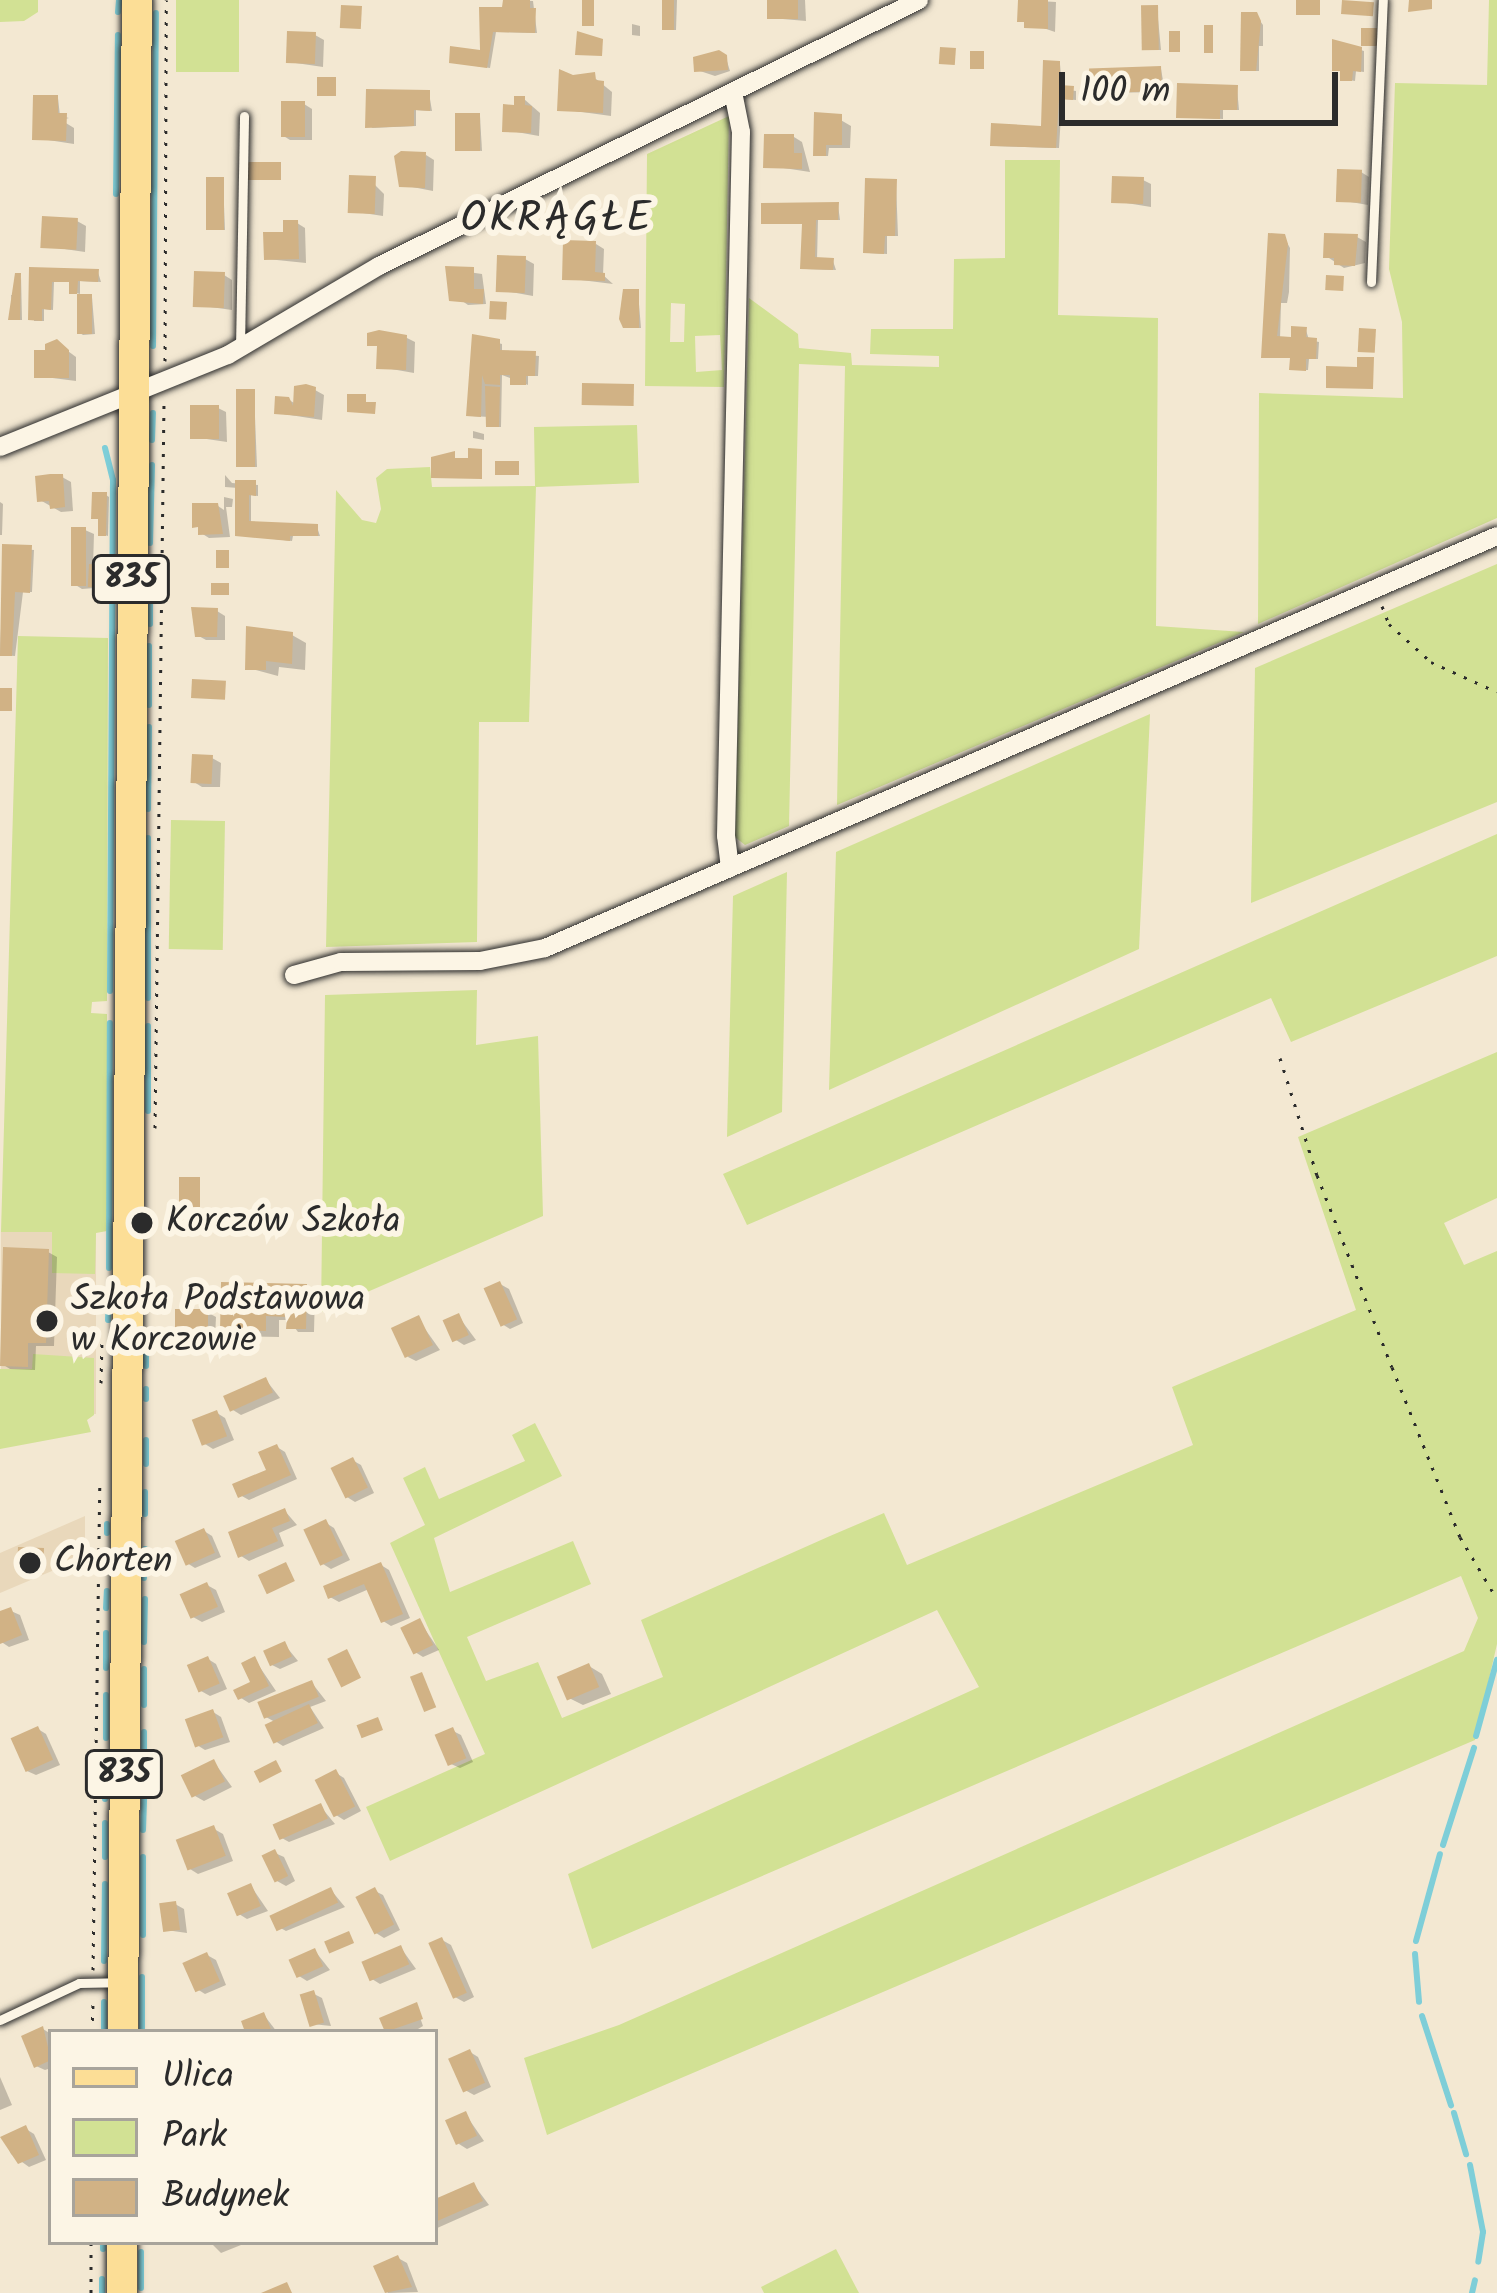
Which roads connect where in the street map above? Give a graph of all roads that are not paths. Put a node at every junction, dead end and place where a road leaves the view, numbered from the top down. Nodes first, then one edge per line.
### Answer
1 (137, 0) edge
2 (919, 0) edge
3 (1382, 0) edge
4 (733, 92) junction
5 (244, 116) dead end
6 (1371, 282) dead end
7 (240, 348) junction
8 (132, 393) junction
9 (0, 447) edge
10 (1497, 536) edge
11 (730, 868) junction
12 (293, 975) dead end
13 (108, 1981) junction
14 (0, 2020) edge
15 (122, 2029) edge
16 (122, 2245) edge
17 (122, 2293) edge

1 - 8 main road, 835
2 - 4 street
3 - 6 lane
4 - 7 street
4 - 11 street
5 - 7 lane
7 - 8 street
8 - 9 street
8 - 13 main road, 835
10 - 11 street
11 - 12 street
13 - 14 lane
13 - 15 main road, 835
16 - 17 main road

